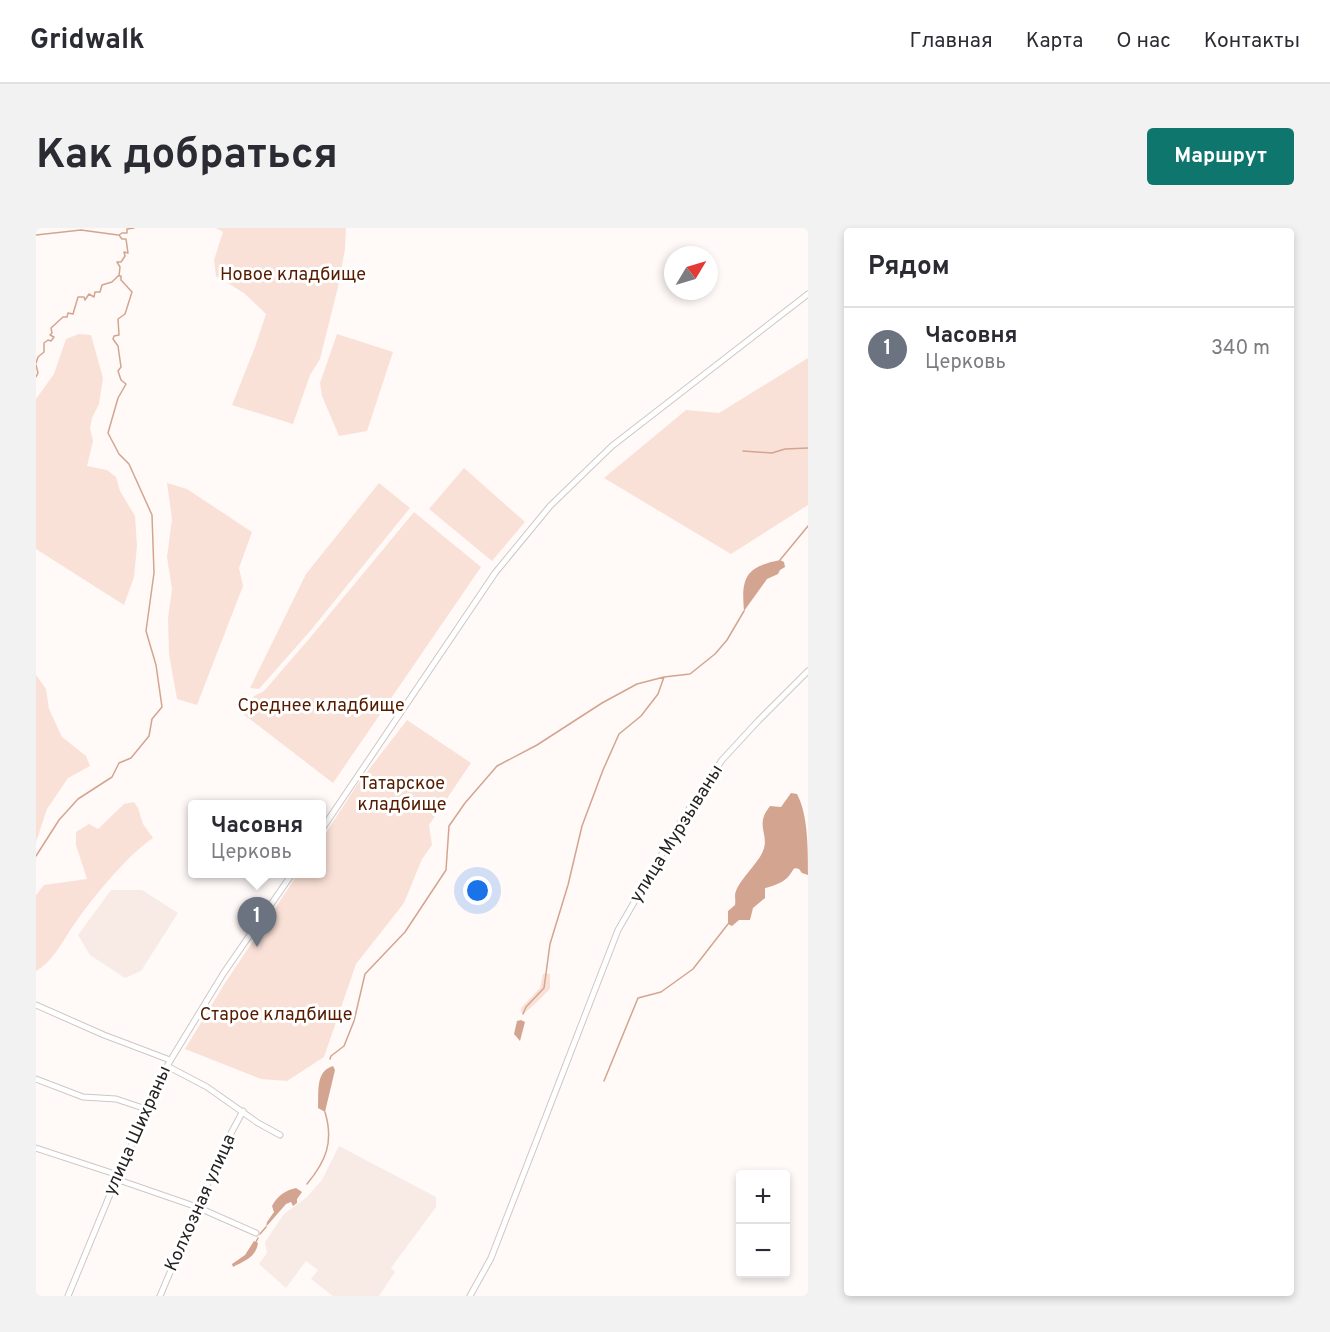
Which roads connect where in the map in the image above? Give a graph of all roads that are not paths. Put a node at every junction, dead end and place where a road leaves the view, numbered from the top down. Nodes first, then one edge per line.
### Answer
1 (808, 294) edge
2 (808, 671) edge
3 (326, 822) edge
4 (289, 878) edge
5 (36, 1005) edge
6 (168, 1063) junction
7 (36, 1079) edge
8 (146, 1109) junction
9 (243, 1111) junction
10 (280, 1136) dead end
11 (36, 1148) edge
12 (117, 1177) junction
13 (197, 1207) junction
14 (256, 1233) dead end
15 (69, 1296) edge
16 (160, 1296) edge
17 (470, 1296) edge

1 - 3 street
2 - 17 street, улица Мурзываны
4 - 6 street, улица Шихраны
5 - 6 street
6 - 8 street, улица Шихраны
6 - 9 street
7 - 8 street
8 - 12 street, улица Шихраны
9 - 10 street
9 - 13 street, Колхозная улица
11 - 12 street
12 - 13 street
12 - 15 street, улица Шихраны
13 - 14 street
13 - 16 street, Колхозная улица

